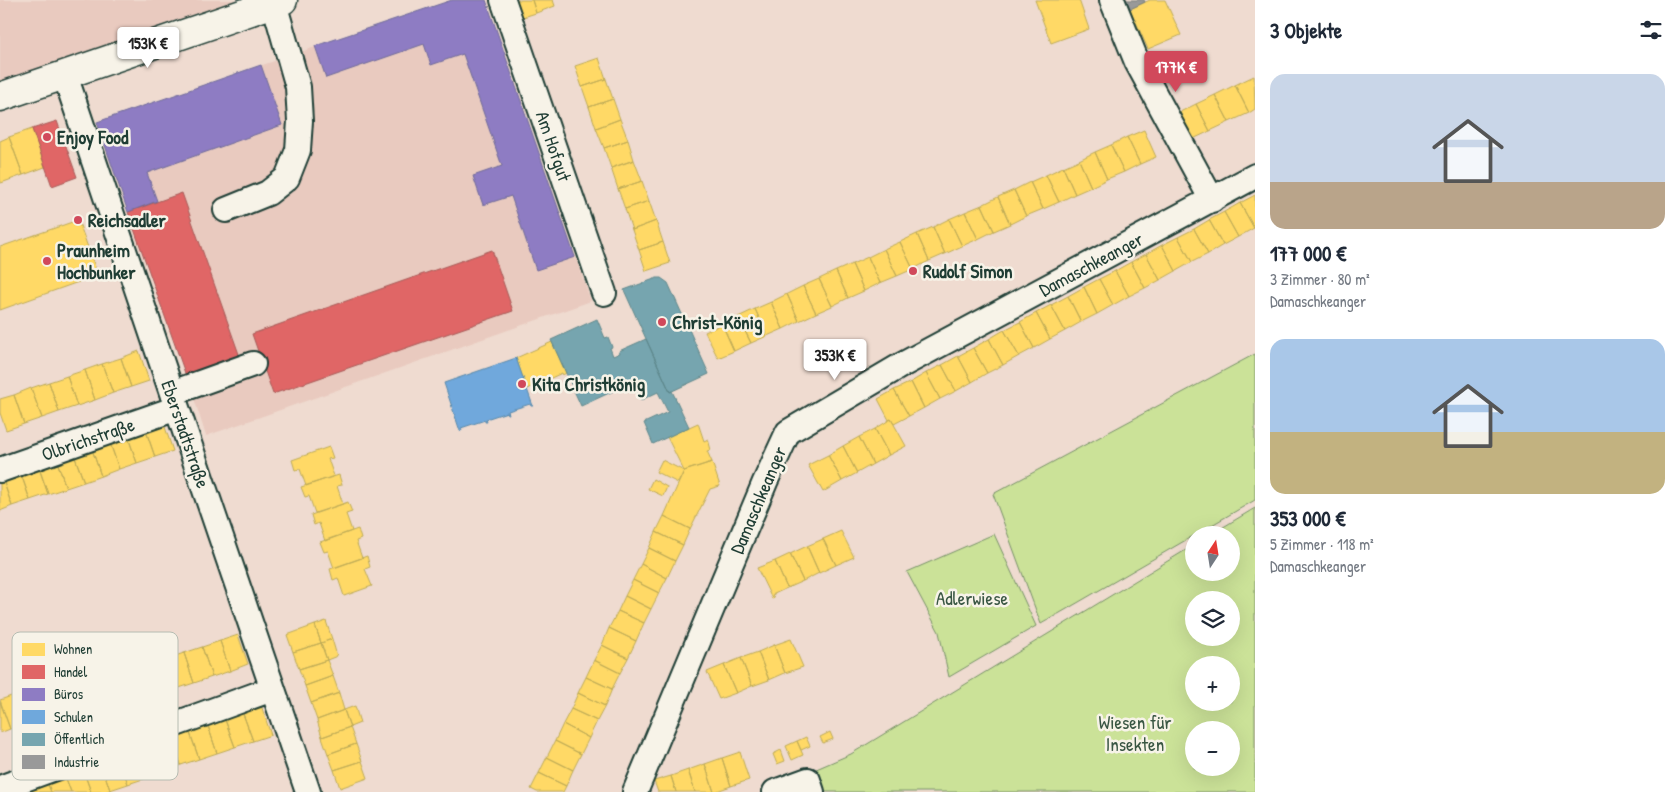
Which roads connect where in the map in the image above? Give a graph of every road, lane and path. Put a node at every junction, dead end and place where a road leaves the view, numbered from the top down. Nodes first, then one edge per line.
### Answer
1 (503, 0) edge
2 (1112, 0) edge
3 (278, 2) edge
4 (238, 7) edge
5 (65, 75) junction
6 (0, 97) edge
7 (1255, 176) edge
8 (1212, 200) junction
9 (226, 210) dead end
10 (604, 293) dead end
11 (253, 364) dead end
12 (174, 400) junction
13 (0, 470) edge
14 (272, 689) junction
15 (178, 723) edge
16 (22, 780) edge
17 (810, 786) edge
18 (0, 788) edge
19 (308, 792) edge
20 (635, 792) edge
21 (775, 792) edge

1 - 10 street, Am Hofgut
2 - 8 street
3 - 4 main road
3 - 9 street
4 - 5 main road
5 - 6 main road
5 - 12 street, Eberstadtstraße
7 - 8 street, Damaschkeanger
8 - 20 street, Damaschkeanger
11 - 12 street, Olbrichstraße
12 - 13 street, Olbrichstraße
12 - 14 street, Eberstadtstraße
14 - 15 street
14 - 19 street, Eberstadtstraße
16 - 18 street
17 - 21 street

